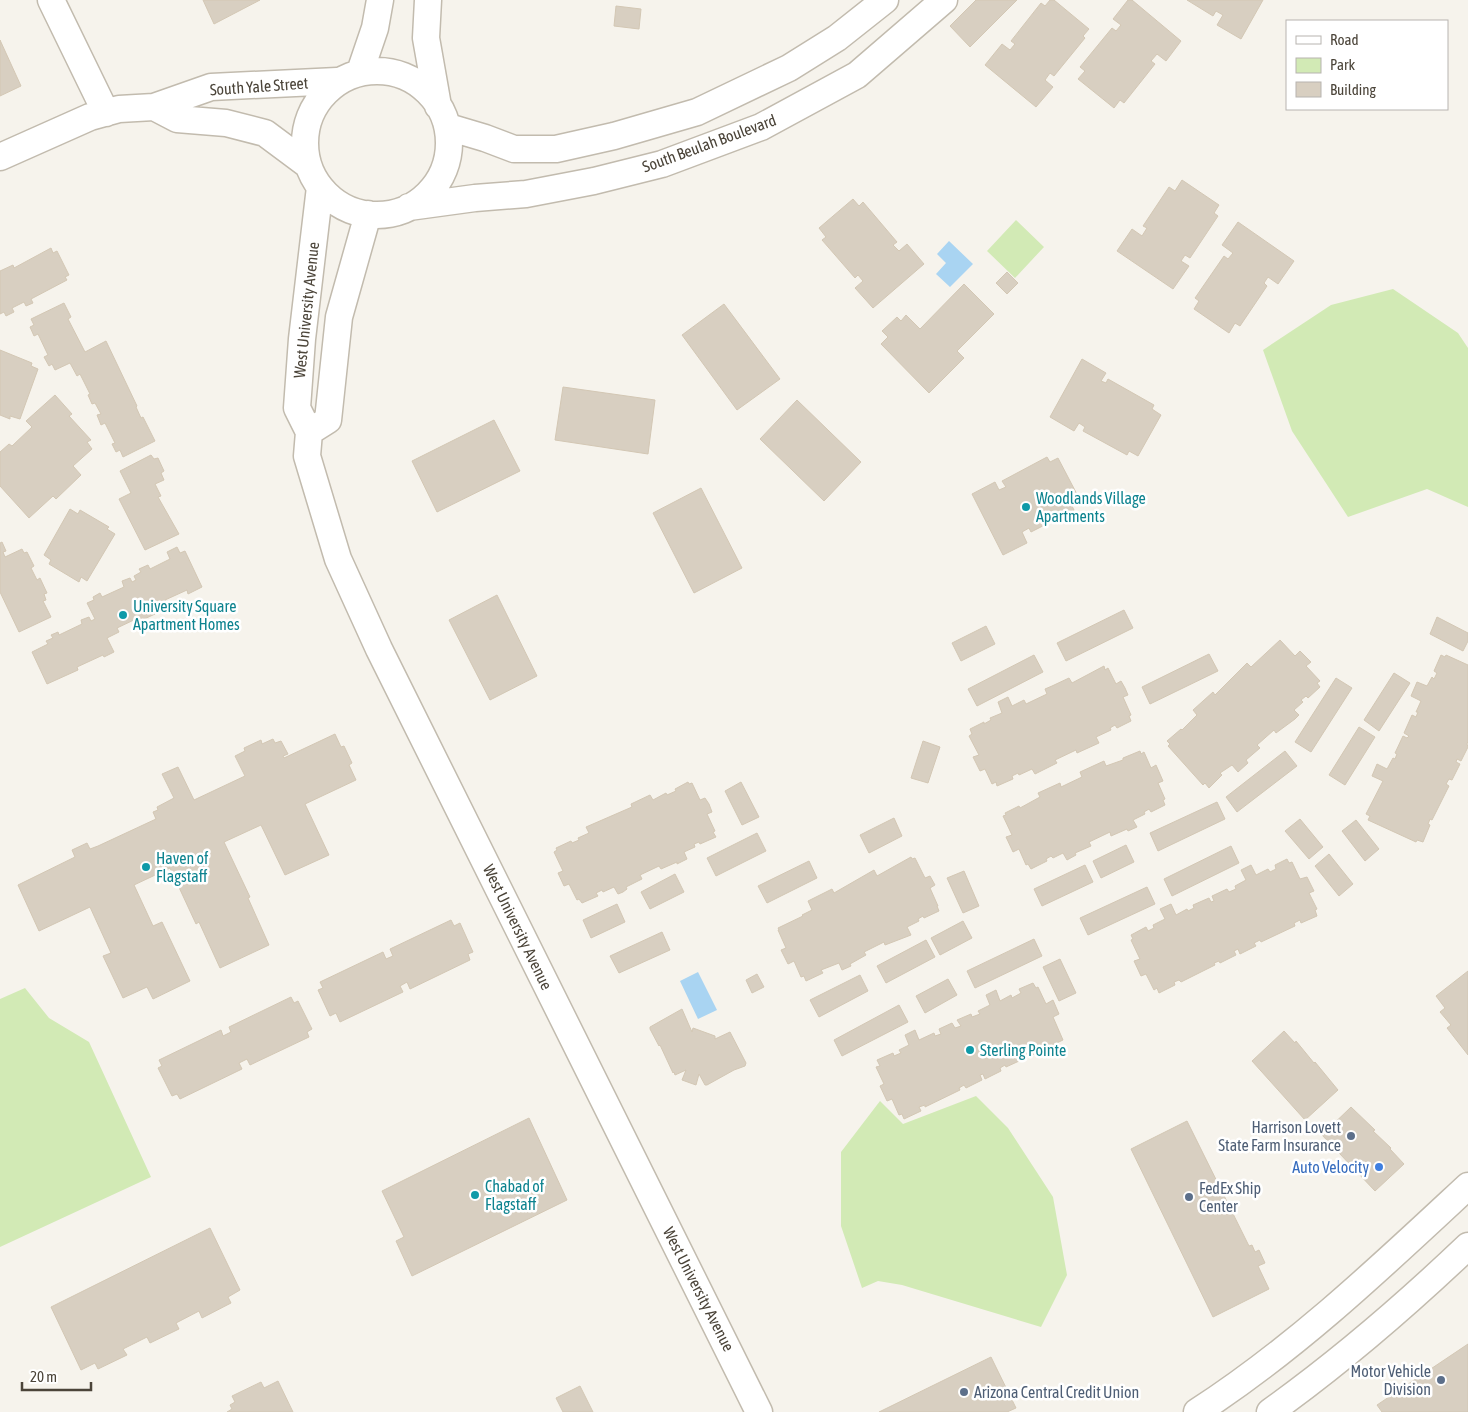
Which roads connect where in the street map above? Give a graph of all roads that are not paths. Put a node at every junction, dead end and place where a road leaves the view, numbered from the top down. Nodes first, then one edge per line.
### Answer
1 (51, 0) edge
2 (380, 0) edge
3 (428, 0) edge
4 (885, 0) edge
5 (944, 0) edge
6 (348, 77) junction
7 (154, 107) junction
8 (106, 112) junction
9 (443, 116) junction
10 (0, 157) edge
11 (314, 176) junction
12 (409, 207) junction
13 (368, 214) junction
14 (309, 432) junction
15 (1468, 1186) edge
16 (1468, 1246) edge
17 (760, 1412) edge
18 (1197, 1412) edge
19 (1270, 1412) edge

1 - 8 street
2 - 6 street
3 - 9 street
4 - 9 street, South Beulah Boulevard
5 - 12 street, South Beulah Boulevard
6 - 7 street, South Yale Street
6 - 9 street
6 - 11 street
7 - 8 street, South Yale Street
7 - 11 street, South Yale Street
8 - 10 street, South Yale Street
9 - 12 street
11 - 13 street
11 - 14 street, West University Avenue
12 - 13 street
13 - 14 street, West University Avenue
14 - 17 street, West University Avenue
15 - 18 street
16 - 19 street

